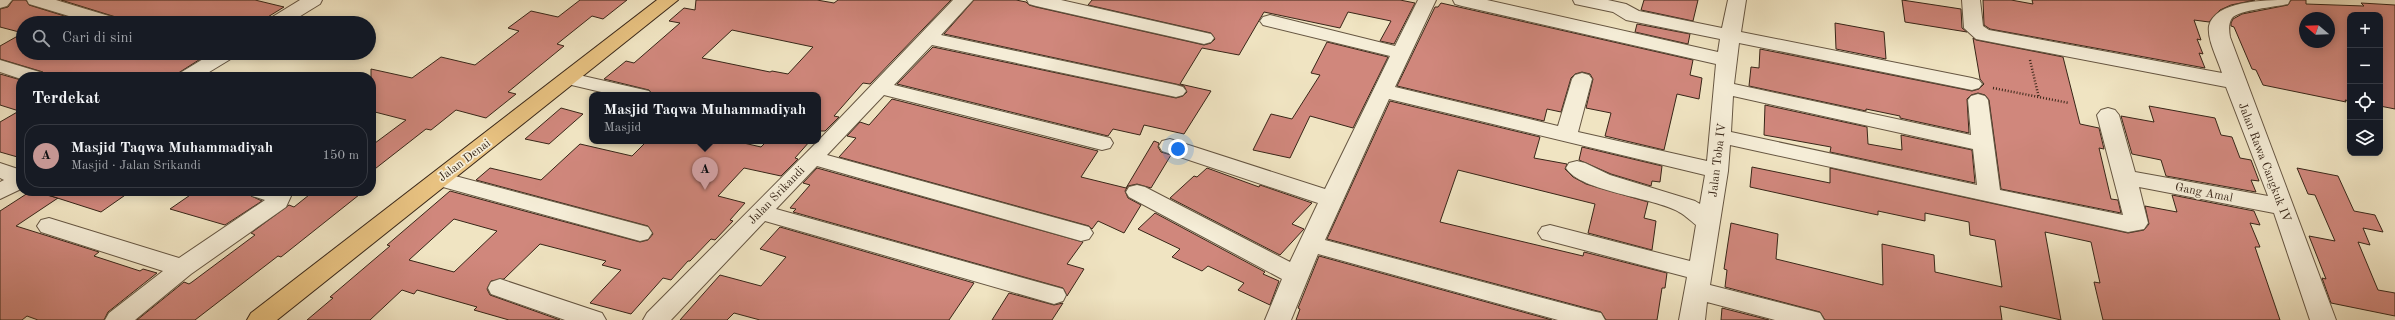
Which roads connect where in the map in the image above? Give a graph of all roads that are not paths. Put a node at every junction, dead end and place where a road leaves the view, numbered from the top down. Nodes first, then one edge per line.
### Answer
1 (4, 0) edge
2 (36, 0) edge
3 (313, 0) edge
4 (669, 0) edge
5 (964, 0) edge
6 (1036, 0) edge
7 (1428, 0) edge
8 (1462, 0) edge
9 (1582, 0) edge
10 (1737, 0) edge
11 (1971, 0) edge
12 (2281, 0) edge
13 (0, 2) edge
14 (89, 16) edge
15 (287, 16) edge
16 (1270, 21) dead end
17 (1731, 36) junction
18 (928, 38) junction
19 (1204, 38) dead end
20 (1400, 53) junction
21 (212, 60) edge
22 (1726, 60) junction
23 (0, 66) edge
24 (20, 72) edge
25 (195, 72) edge
26 (570, 79) junction
27 (1582, 79) dead end
28 (2235, 82) junction
29 (879, 88) junction
30 (1725, 88) junction
31 (1176, 91) dead end
32 (1384, 91) junction
33 (628, 92) edge
34 (2108, 115) dead end
35 (824, 136) edge
36 (1566, 136) junction
37 (1720, 136) junction
38 (1102, 143) dead end
39 (820, 144) edge
40 (1984, 145) junction
41 (1170, 146) dead end
42 (812, 158) junction
43 (1577, 168) dead end
44 (0, 170) edge
45 (1717, 170) junction
46 (16, 177) edge
47 (2125, 177) junction
48 (440, 179) junction
49 (16, 182) edge
50 (0, 192) edge
51 (1136, 192) dead end
52 (1989, 195) junction
53 (280, 196) edge
54 (1331, 199) junction
55 (2283, 207) junction
56 (760, 212) junction
57 (1708, 222) junction
58 (49, 226) dead end
59 (640, 233) dead end
60 (1081, 233) dead end
61 (1550, 233) dead end
62 (1310, 244) junction
63 (182, 268) junction
64 (1296, 276) junction
65 (1698, 281) junction
66 (500, 288) dead end
67 (1054, 295) dead end
68 (118, 320) edge
69 (260, 320) edge
70 (593, 320) edge
71 (656, 320) edge
72 (1278, 320) edge
73 (1592, 320) edge
74 (1692, 320) edge
75 (1811, 320) edge
76 (2323, 320) edge

1 - 13 street
2 - 14 street
3 - 15 street
4 - 26 main road, Jalan Denai
5 - 18 street, Jalan Srikandi
6 - 19 street
7 - 20 street
8 - 22 street
9 - 17 street
10 - 17 street, Jalan Toba IV
11 - 28 street
12 - 28 street, Jalan Rawa Cangkuk IV
16 - 20 street
17 - 22 street, Jalan Toba IV
17 - 40 street
18 - 29 street, Jalan Srikandi
18 - 31 street
20 - 32 street
21 - 25 street
22 - 30 street, Jalan Toba IV
23 - 24 street
26 - 33 street
26 - 48 main road, Jalan Denai
27 - 36 street
28 - 55 street, Jalan Rawa Cangkuk IV
29 - 35 street, Jalan Srikandi
29 - 38 street
30 - 37 street, Jalan Toba IV
30 - 40 street
32 - 36 street
32 - 54 street
34 - 47 street
36 - 45 street
37 - 45 street, Jalan Toba IV
37 - 52 street
39 - 42 street, Jalan Srikandi
40 - 52 street
41 - 54 street
42 - 56 street, Jalan Srikandi
42 - 60 street
43 - 57 street
44 - 46 street
45 - 57 street, Jalan Toba IV
47 - 52 street
47 - 55 street, Gang Amal
48 - 59 street
48 - 69 main road, Jalan Denai
49 - 50 street
51 - 64 street
53 - 63 street
54 - 62 street
55 - 76 street, Jalan Rawa Cangkuk IV
56 - 67 street
56 - 71 street, Jalan Srikandi
57 - 65 street, Jalan Toba IV
58 - 63 street
61 - 65 street
62 - 64 street
62 - 73 street
63 - 68 street
64 - 72 street
65 - 74 street, Jalan Toba IV
65 - 75 street
66 - 70 street

